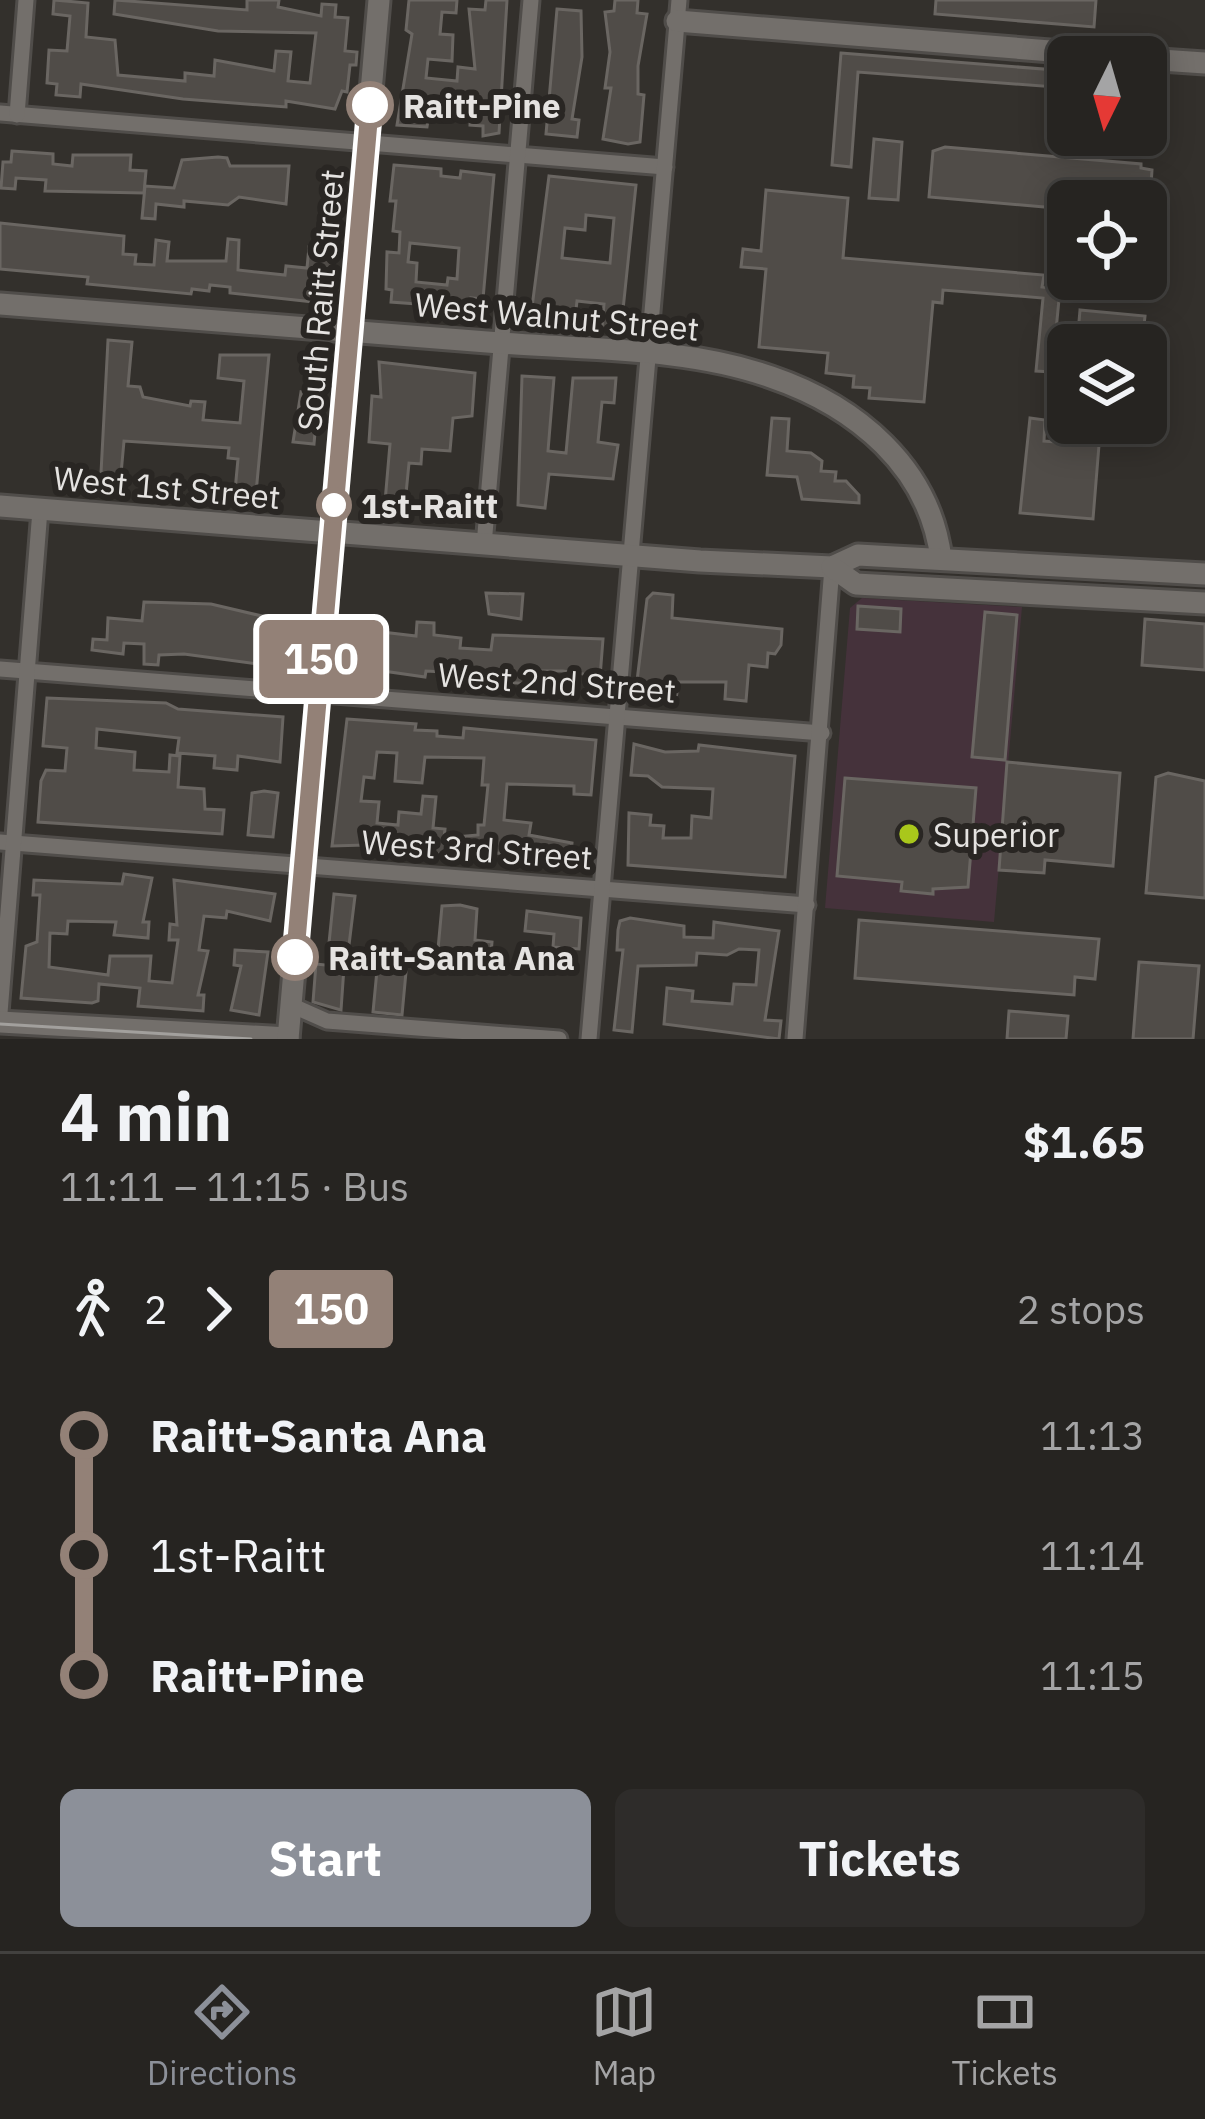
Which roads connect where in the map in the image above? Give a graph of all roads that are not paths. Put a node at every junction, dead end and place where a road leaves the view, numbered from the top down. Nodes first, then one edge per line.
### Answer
1 (26, 0) edge
2 (379, 0) edge
3 (531, 0) edge
4 (678, 11) edge
5 (1047, 49) edge
6 (1167, 60) edge
7 (1205, 63) edge
8 (9, 114) edge
9 (367, 143) junction
10 (518, 155) junction
11 (665, 167) junction
12 (0, 304) edge
13 (351, 332) junction
14 (502, 344) junction
15 (648, 355) junction
16 (0, 506) edge
17 (40, 510) junction
18 (332, 533) junction
19 (484, 545) junction
20 (632, 557) junction
21 (941, 559) junction
22 (832, 567) junction
23 (1205, 574) edge
24 (1205, 603) edge
25 (0, 669) edge
26 (27, 671) junction
27 (319, 695) junction
28 (618, 717) junction
29 (822, 733) junction
30 (6, 843) edge
31 (302, 866) junction
32 (602, 889) junction
33 (807, 905) junction
34 (291, 1005) junction
35 (0, 1013) edge
36 (0, 1022) edge
37 (0, 1034) edge
38 (288, 1038) edge
39 (57, 1039) edge
40 (559, 1039) edge
41 (589, 1039) edge
42 (795, 1039) edge

1 - 8 street
2 - 9 street, South Raitt Street
3 - 10 street
4 - 5 street
4 - 11 street
6 - 7 street
8 - 9 street
9 - 10 street
9 - 13 street, South Raitt Street
10 - 11 street
10 - 14 street
11 - 15 street
12 - 13 street, West Walnut Street
13 - 14 street, West Walnut Street
13 - 18 street, South Raitt Street
14 - 15 street, West Walnut Street
14 - 19 street
15 - 20 street
15 - 21 street, West Walnut Street
16 - 17 street, West 1st Street
17 - 18 street, West 1st Street
17 - 26 street
18 - 19 street, West 1st Street
18 - 27 street, South Raitt Street
19 - 20 street, West 1st Street
20 - 22 street, West 1st Street
20 - 28 street
21 - 22 street, West 1st Street
21 - 23 street, West 1st Street
22 - 24 street, West 1st Street
22 - 29 street
25 - 26 street, West 2nd Street
26 - 27 street, West 2nd Street
26 - 30 street
27 - 28 street, West 2nd Street
27 - 31 street, South Raitt Street
28 - 29 street, West 2nd Street
28 - 32 street
29 - 33 street
30 - 31 street, West 3rd Street
30 - 35 street
31 - 32 street, West 3rd Street
31 - 34 street, South Raitt Street
32 - 33 street, West 3rd Street
32 - 41 street
33 - 42 street
34 - 38 street, South Raitt Street
34 - 40 street
36 - 38 street
37 - 39 street

